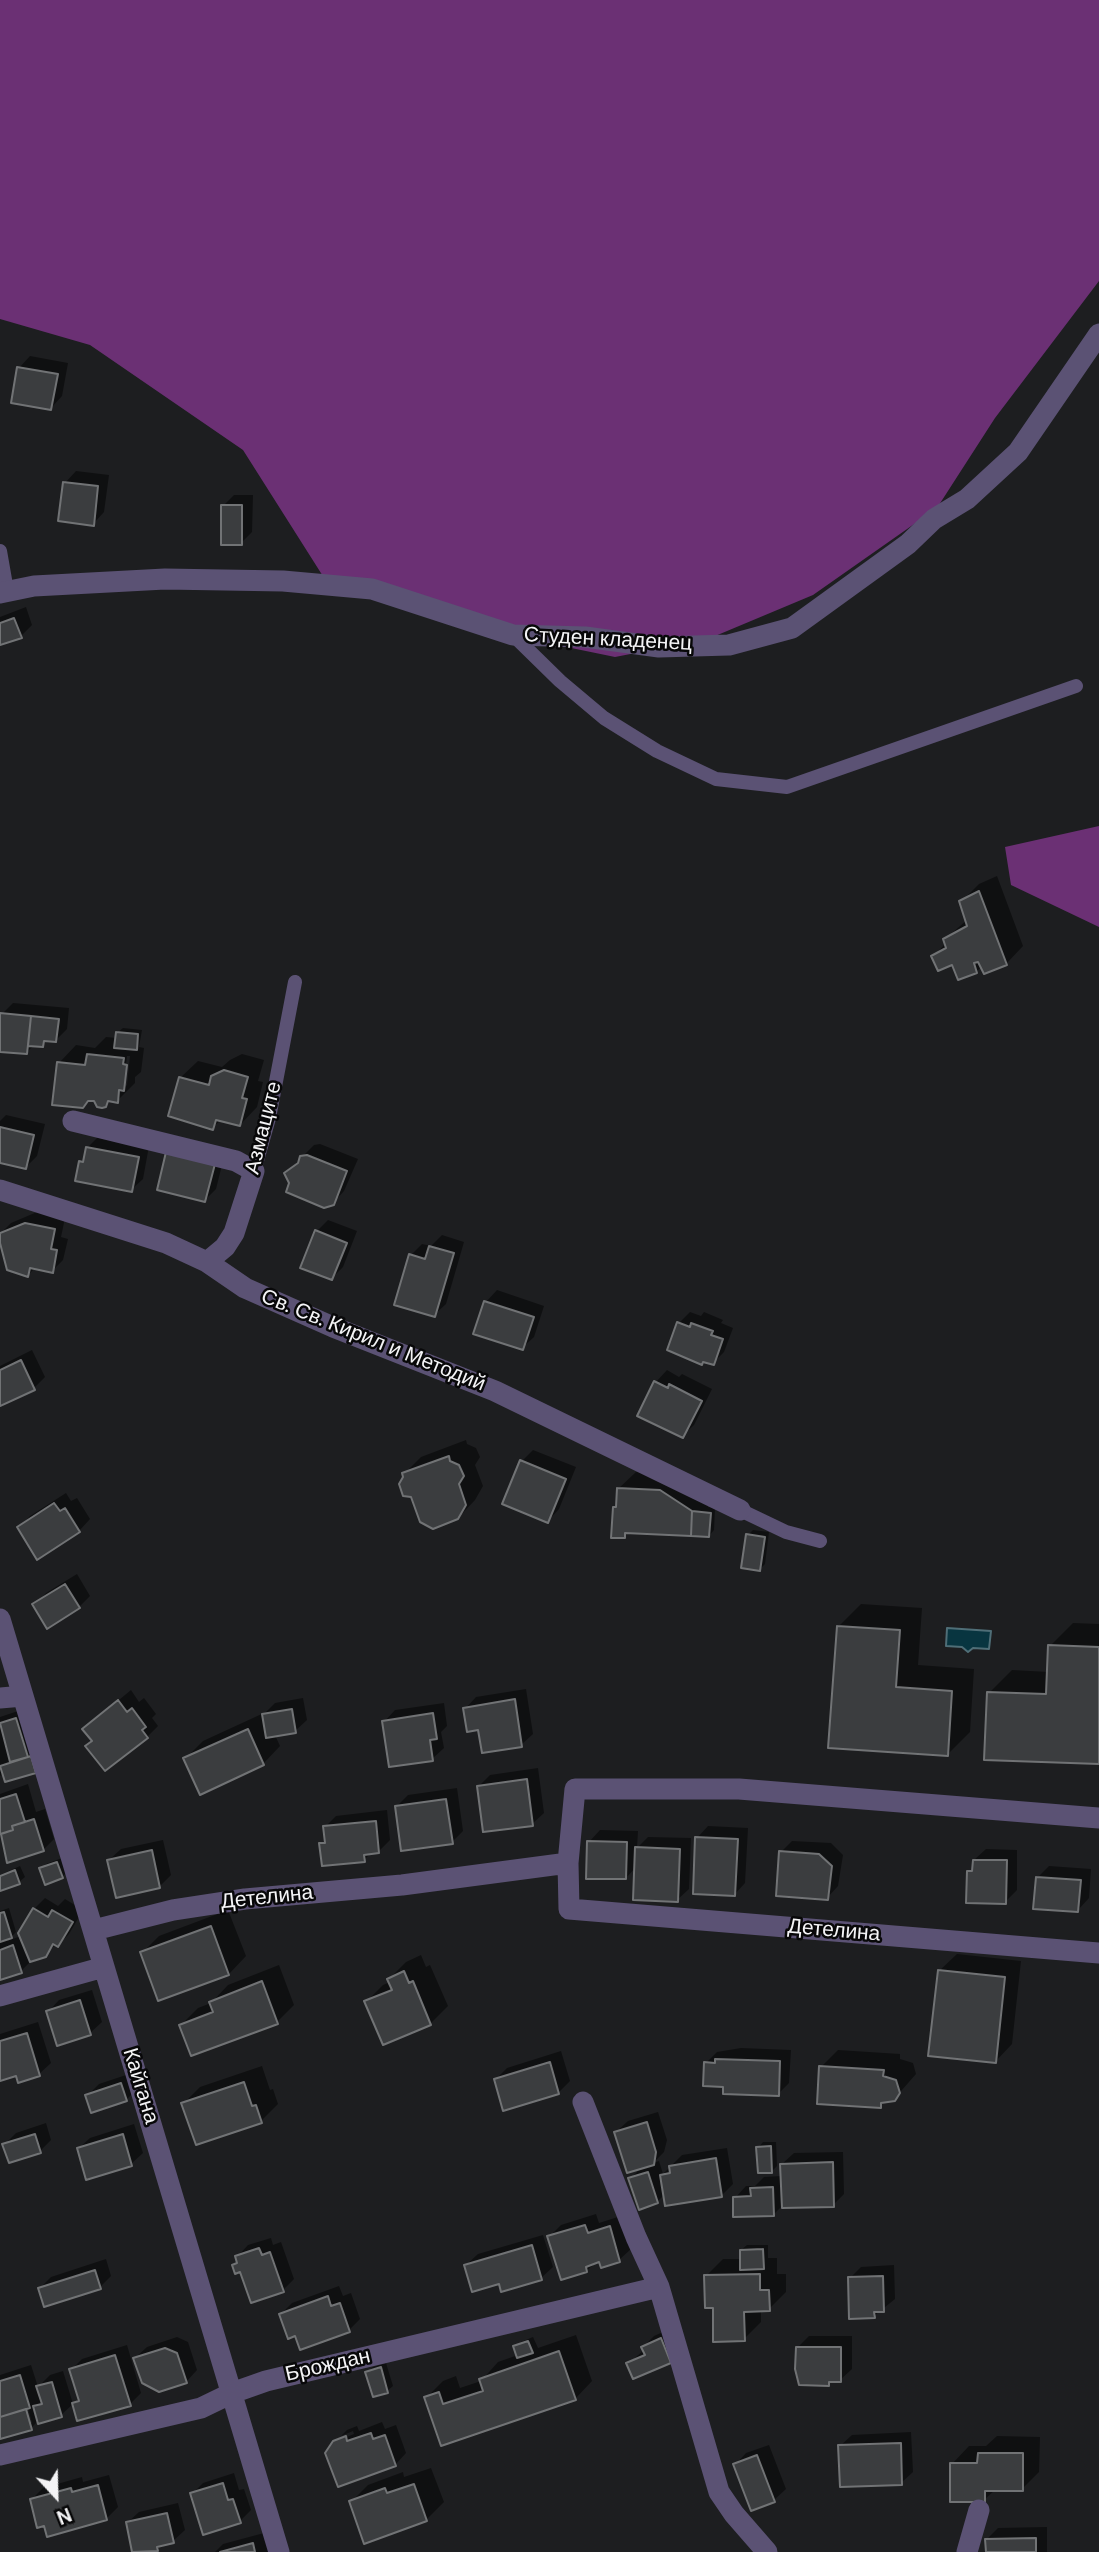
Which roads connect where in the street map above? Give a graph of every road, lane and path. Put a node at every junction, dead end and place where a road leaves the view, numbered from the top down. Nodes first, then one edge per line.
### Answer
1 (1099, 334) edge
2 (0, 551) edge
3 (4, 592) edge
4 (513, 635) junction
5 (1076, 686) dead end
6 (295, 982) dead end
7 (73, 1121) dead end
8 (254, 1171) junction
9 (0, 1189) edge
10 (207, 1262) junction
11 (740, 1510) joint
12 (820, 1541) dead end
13 (0, 1619) edge
14 (23, 1696) junction
15 (0, 1698) edge
16 (1099, 1818) edge
17 (568, 1863) junction
18 (94, 1930) junction
19 (1099, 1953) edge
20 (104, 1967) junction
21 (0, 1996) edge
22 (583, 2102) dead end
23 (659, 2287) junction
24 (232, 2392) junction
25 (0, 2455) edge
26 (979, 2510) dead end
27 (279, 2552) edge
28 (767, 2552) edge
29 (967, 2552) edge

1 - 4 street, Студен кладенец
2 - 3 lane
3 - 4 street, Студен кладенец
4 - 5 lane
6 - 8 lane, Азмаците
7 - 8 street
8 - 10 street, Азмаците
9 - 10 street, Св. Св. Кирил и Методий
10 - 11 street, Св. Св. Кирил и Методий
11 - 12 lane
13 - 14 street, Кайгана
14 - 15 street
14 - 18 street, Кайгана
16 - 17 street
17 - 18 street, Детелина
17 - 19 street, Детелина
18 - 20 street, Кайгана
20 - 21 street
20 - 24 street, Кайгана
22 - 23 street
23 - 24 street, Брождан
23 - 28 street
24 - 25 street, Брождан
24 - 27 street, Кайгана
26 - 29 street

